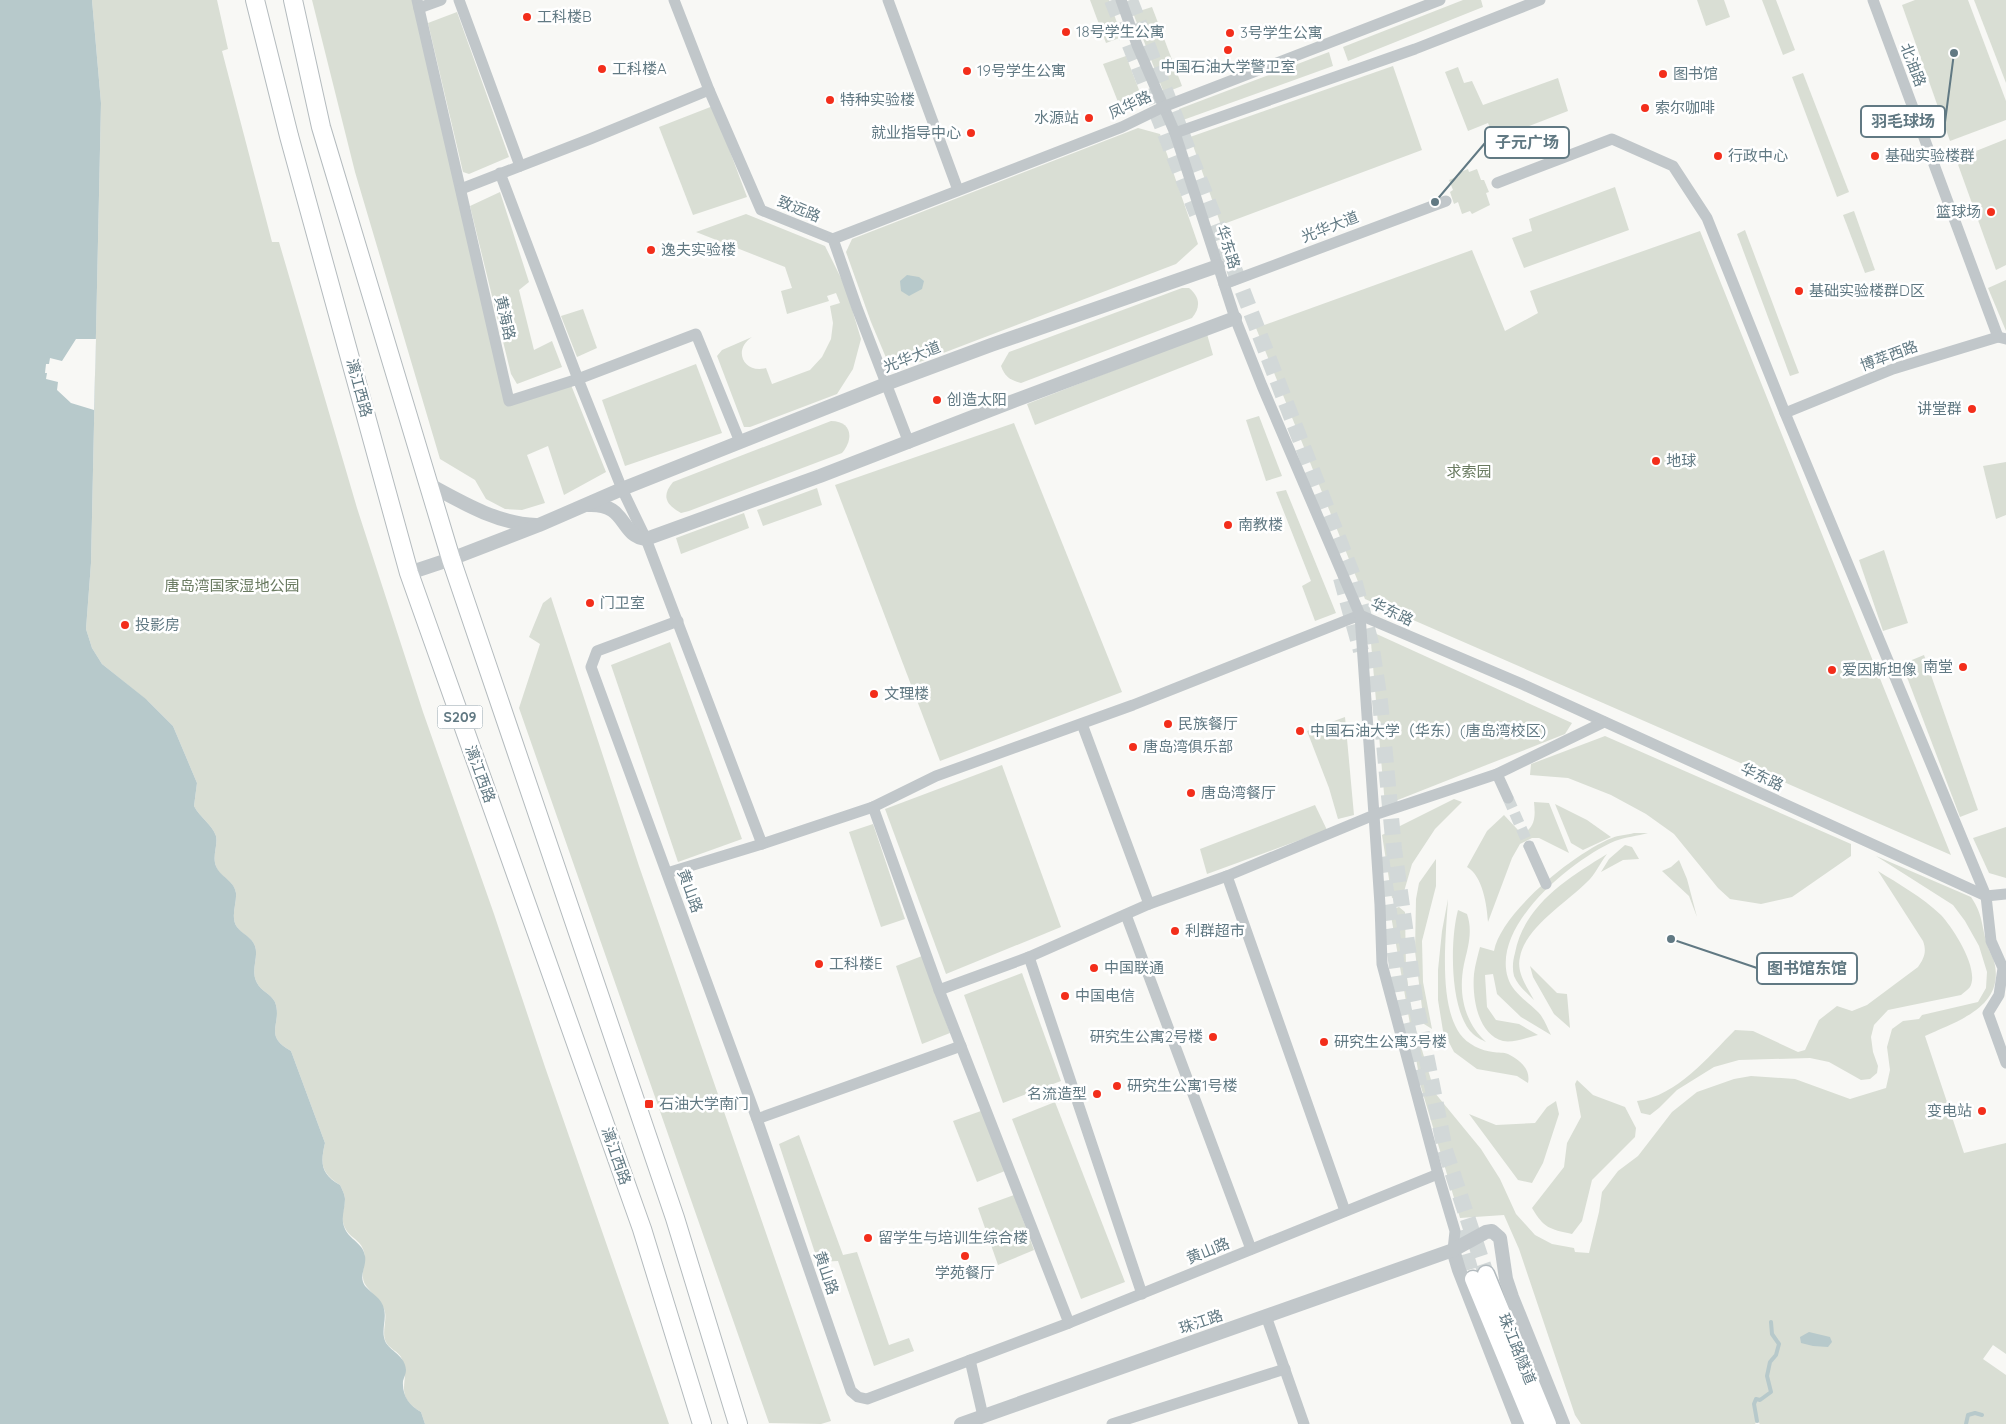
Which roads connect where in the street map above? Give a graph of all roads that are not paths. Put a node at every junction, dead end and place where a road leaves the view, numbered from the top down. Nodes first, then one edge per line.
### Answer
1 (255, 0) edge
2 (293, 0) edge
3 (441, 0) edge
4 (459, 0) edge
5 (674, 0) edge
6 (888, 0) edge
7 (1121, 0) edge
8 (1440, 0) edge
9 (1540, 0) edge
10 (1873, 0) edge
11 (418, 4) edge
12 (709, 90) junction
13 (1163, 107) junction
14 (1175, 133) junction
15 (520, 166) junction
16 (500, 173) junction
17 (1497, 183) dead end
18 (461, 189) junction
19 (958, 190) junction
20 (1446, 201) dead end
21 (833, 239) junction
22 (1218, 266) junction
23 (1224, 284) junction
24 (1235, 318) junction
25 (2002, 338) edge
26 (578, 379) junction
27 (886, 384) junction
28 (1785, 413) junction
29 (740, 442) junction
30 (910, 443) junction
31 (428, 484) junction
32 (622, 488) junction
33 (584, 505) junction
34 (539, 525) junction
35 (646, 539) junction
36 (451, 559) junction
37 (409, 573) junction
38 (1360, 614) junction
39 (678, 621) junction
40 (1604, 722) junction
41 (1082, 724) junction
42 (1497, 774) junction
43 (1508, 798) tunnel mouth
44 (873, 807) junction
45 (1374, 815) junction
46 (762, 844) junction
47 (1529, 846) tunnel mouth
48 (667, 873) junction
49 (1227, 876) junction
50 (1546, 884) dead end
51 (2006, 894) edge
52 (1986, 896) junction
53 (1149, 904) junction
54 (1126, 915) junction
55 (1030, 957) junction
56 (939, 990) junction
57 (961, 1046) junction
58 (2006, 1063) edge
59 (758, 1119) junction
60 (1438, 1174) junction
61 (1345, 1211) junction
62 (1251, 1249) junction
63 (1453, 1250) junction
64 (1142, 1294) junction
65 (1266, 1316) junction
66 (1069, 1323) junction
67 (970, 1360) junction
68 (1285, 1369) junction
69 (983, 1416) junction
70 (702, 1424) edge
71 (738, 1424) edge
72 (961, 1424) edge
73 (1112, 1424) edge
74 (1304, 1424) edge
75 (1519, 1424) edge
76 (1533, 1424) edge
77 (1548, 1424) edge
78 (1563, 1424) edge

1 - 37 main road, 漓江西路 / S209
2 - 31 main road, S209
3 - 11 street
4 - 15 street
5 - 12 street, 致远路
6 - 19 street
7 - 13 street, 华东路
8 - 13 street, 凤华路
9 - 14 street
10 - 25 street, 北油路
11 - 18 street, 黄海路
12 - 15 street
12 - 21 street, 致远路
13 - 14 street, 华东路
13 - 19 street, 凤华路
14 - 22 street, 华东路
15 - 16 street
16 - 18 street
16 - 26 street
17 - 28 street
18 - 26 street, 黄海路
19 - 21 street, 凤华路
20 - 23 street, 光华大道
21 - 27 street, 致远路
22 - 23 street, 华东路
22 - 27 street, 光华大道
23 - 24 street, 华东路
24 - 30 street
24 - 38 street, 华东路
25 - 28 street, 博萃西路
26 - 29 street
26 - 32 street
27 - 29 street, 光华大道
27 - 30 street, 致远路
28 - 52 street
29 - 32 street, 光华大道
30 - 35 street
31 - 34 street
31 - 36 main road, S209
32 - 33 street, 光华大道
32 - 35 street
33 - 34 street, 光华大道
33 - 35 street
34 - 36 street, 光华大道
35 - 39 street
36 - 37 street, 光华大道
36 - 71 main road, S209
37 - 70 main road, 漓江西路 / S209
38 - 40 street, 华东路
38 - 41 street
38 - 45 street
39 - 46 street
39 - 48 street, 黄山路
40 - 42 street
40 - 52 street, 华东路
41 - 44 street
41 - 53 street
42 - 43 street
42 - 45 street
44 - 46 street
44 - 56 street
45 - 49 street
45 - 60 street
46 - 48 street
47 - 50 street
48 - 59 street, 黄山路
49 - 53 street
49 - 61 street
51 - 52 street
52 - 58 street
53 - 54 street
54 - 55 street
54 - 62 street
55 - 56 street
55 - 64 street
56 - 57 street
57 - 59 street
57 - 66 street
59 - 67 street, 黄山路
60 - 61 street, 黄山路
60 - 63 street
61 - 62 street, 黄山路
62 - 64 street, 黄山路
63 - 65 street, 珠江路
63 - 75 street
63 - 78 street, 珠江路
64 - 66 street, 黄山路
65 - 68 street
65 - 69 street, 珠江路
66 - 67 street, 黄山路
67 - 69 street
68 - 73 street
68 - 74 street
69 - 72 street, 珠江路
76 - 77 main road, 珠江路隧道

